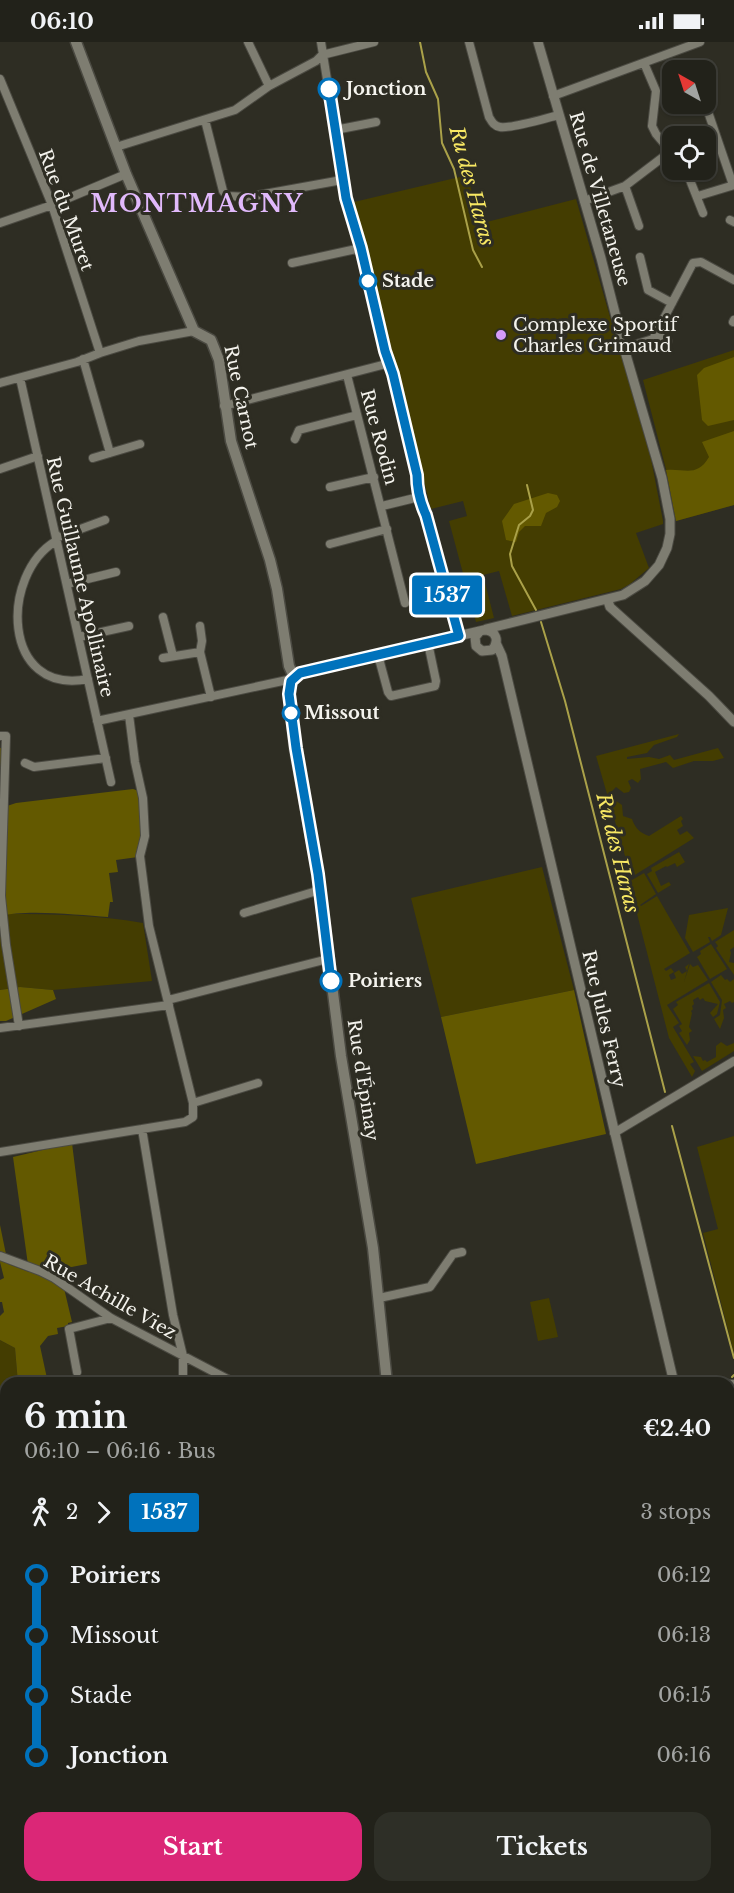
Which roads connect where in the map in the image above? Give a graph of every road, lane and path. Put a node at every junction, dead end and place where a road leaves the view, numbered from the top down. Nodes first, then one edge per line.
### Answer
1 (76, 42) edge
2 (248, 42) edge
3 (321, 42) edge
4 (374, 42) edge
5 (469, 42) edge
6 (538, 42) edge
7 (700, 42) edge
8 (322, 55) junction
9 (644, 63) junction
10 (0, 79) edge
11 (268, 86) junction
12 (553, 96) junction
13 (709, 114) edge
14 (559, 115) junction
15 (205, 120) junction
16 (376, 122) dead end
17 (335, 130) junction
18 (662, 141) edge
19 (116, 147) junction
20 (662, 159) edge
21 (126, 174) junction
22 (342, 180) junction
23 (691, 180) edge
24 (734, 185) edge
25 (625, 186) junction
26 (698, 196) junction
27 (584, 201) junction
28 (52, 206) junction
29 (703, 213) dead end
30 (0, 223) edge
31 (639, 226) dead end
32 (361, 248) junction
33 (640, 257) dead end
34 (292, 264) dead end
35 (734, 280) edge
36 (672, 303) junction
37 (195, 331) junction
38 (656, 334) junction
39 (668, 341) dead end
40 (624, 348) junction
41 (100, 353) junction
42 (83, 359) junction
43 (390, 363) junction
44 (348, 375) junction
45 (20, 378) junction
46 (0, 384) edge
47 (224, 406) junction
48 (357, 415) junction
49 (295, 440) dead end
50 (140, 444) dead end
51 (110, 453) junction
52 (38, 456) junction
53 (93, 458) dead end
54 (0, 469) edge
55 (374, 477) junction
56 (330, 487) dead end
57 (419, 497) junction
58 (382, 506) junction
59 (105, 520) dead end
60 (387, 529) junction
61 (56, 539) junction
62 (330, 544) dead end
63 (28, 555) dead end
64 (116, 572) dead end
65 (67, 584) junction
66 (608, 601) junction
67 (405, 603) dead end
68 (163, 618) dead end
69 (129, 626) dead end
70 (200, 626) dead end
71 (489, 634) junction
72 (459, 636) junction
73 (79, 637) junction
74 (428, 643) junction
75 (475, 644) junction
76 (15, 651) dead end
77 (488, 651) junction
78 (200, 652) junction
79 (378, 655) junction
80 (172, 656) junction
81 (163, 658) dead end
82 (504, 663) junction
83 (293, 678) junction
84 (88, 679) junction
85 (211, 697) junction
86 (129, 715) junction
87 (97, 721) junction
88 (734, 722) edge
89 (0, 736) edge
90 (106, 758) junction
91 (25, 763) dead end
92 (111, 782) dead end
93 (320, 890) junction
94 (244, 913) dead end
95 (328, 959) junction
96 (168, 1003) junction
97 (19, 1026) junction
98 (0, 1028) edge
99 (734, 1061) edge
100 (258, 1083) dead end
101 (193, 1103) junction
102 (142, 1129) junction
103 (615, 1133) junction
104 (0, 1152) edge
105 (462, 1252) dead end
106 (0, 1257) edge
107 (379, 1298) junction
108 (111, 1318) junction
109 (183, 1356) junction
110 (77, 1372) dead end
111 (183, 1377) edge
112 (223, 1377) edge
113 (386, 1377) edge
114 (673, 1377) edge

1 - 19 main road, Rue Carnot
2 - 11 street
3 - 8 street
4 - 8 street
5 - 14 street
6 - 12 street, Rue de Villetaneuse
7 - 9 street
8 - 11 street
8 - 17 street
9 - 12 street
9 - 18 street
10 - 28 street, Rue du Muret
11 - 15 street
12 - 14 street, Rue de Villetaneuse
13 - 24 street
14 - 27 street, Rue de Villetaneuse
15 - 19 street
15 - 22 street
16 - 17 street
17 - 22 street
19 - 21 main road, Rue Carnot
20 - 25 street
21 - 28 street
21 - 37 main road, Rue Carnot
22 - 32 street
23 - 26 street
24 - 26 street
25 - 27 street
25 - 31 street
26 - 29 street
27 - 40 street, Rue de Villetaneuse
28 - 30 street
28 - 41 street, Rue du Muret
32 - 34 street
32 - 43 street
33 - 36 street
35 - 36 street
36 - 38 street
37 - 41 street
37 - 47 main road, Rue Carnot
38 - 39 street
38 - 40 street
40 - 66 street, Rue de Villetaneuse
41 - 42 street
42 - 45 street
42 - 51 street
43 - 44 street
43 - 57 street
44 - 47 street
44 - 48 street, Rue Rodin
45 - 46 street
45 - 52 street, Rue Guillaume Apollinaire
47 - 83 main road, Rue Carnot
48 - 49 street
48 - 55 street, Rue Rodin
50 - 51 street
51 - 53 street
52 - 54 street
52 - 61 street, Rue Guillaume Apollinaire
55 - 56 street
55 - 58 street, Rue Rodin
57 - 58 street, Rue Rodin
57 - 72 street
58 - 60 street, Rue Rodin
59 - 61 street
60 - 62 street
60 - 67 street, Rue Rodin
61 - 63 street
61 - 65 street, Rue Guillaume Apollinaire
64 - 65 street
65 - 73 street, Rue Guillaume Apollinaire
66 - 71 street
66 - 88 street
68 - 80 street
69 - 73 street
70 - 78 street
71 - 72 street
71 - 75 street
71 - 77 street
71 - 82 street, Rue Jules Ferry
72 - 74 street
72 - 75 street
73 - 84 street, Rue Guillaume Apollinaire
74 - 79 street
74 - 79 street
75 - 77 street
76 - 84 street
77 - 82 street
78 - 80 street
78 - 85 street
79 - 83 street
80 - 81 street
82 - 103 street, Rue Jules Ferry
83 - 85 street
83 - 93 main road, Rue d'Épinay
84 - 87 street, Rue Guillaume Apollinaire
85 - 86 street
86 - 87 street
86 - 96 street
87 - 90 street, Rue Guillaume Apollinaire
89 - 97 street
90 - 91 street
90 - 92 street, Rue Guillaume Apollinaire
93 - 94 street
93 - 95 main road, Rue d'Épinay
95 - 96 street
95 - 107 main road, Rue d'Épinay
96 - 97 street
96 - 101 street
97 - 98 street
99 - 103 street
100 - 101 street
101 - 102 street
102 - 104 street
102 - 109 street
103 - 114 street, Rue Jules Ferry
105 - 107 street
106 - 108 street, Rue Achille Viez
107 - 113 main road, Rue d'Épinay
108 - 109 street, Rue Achille Viez
108 - 110 street
109 - 111 street
109 - 112 street, Rue Achille Viez

